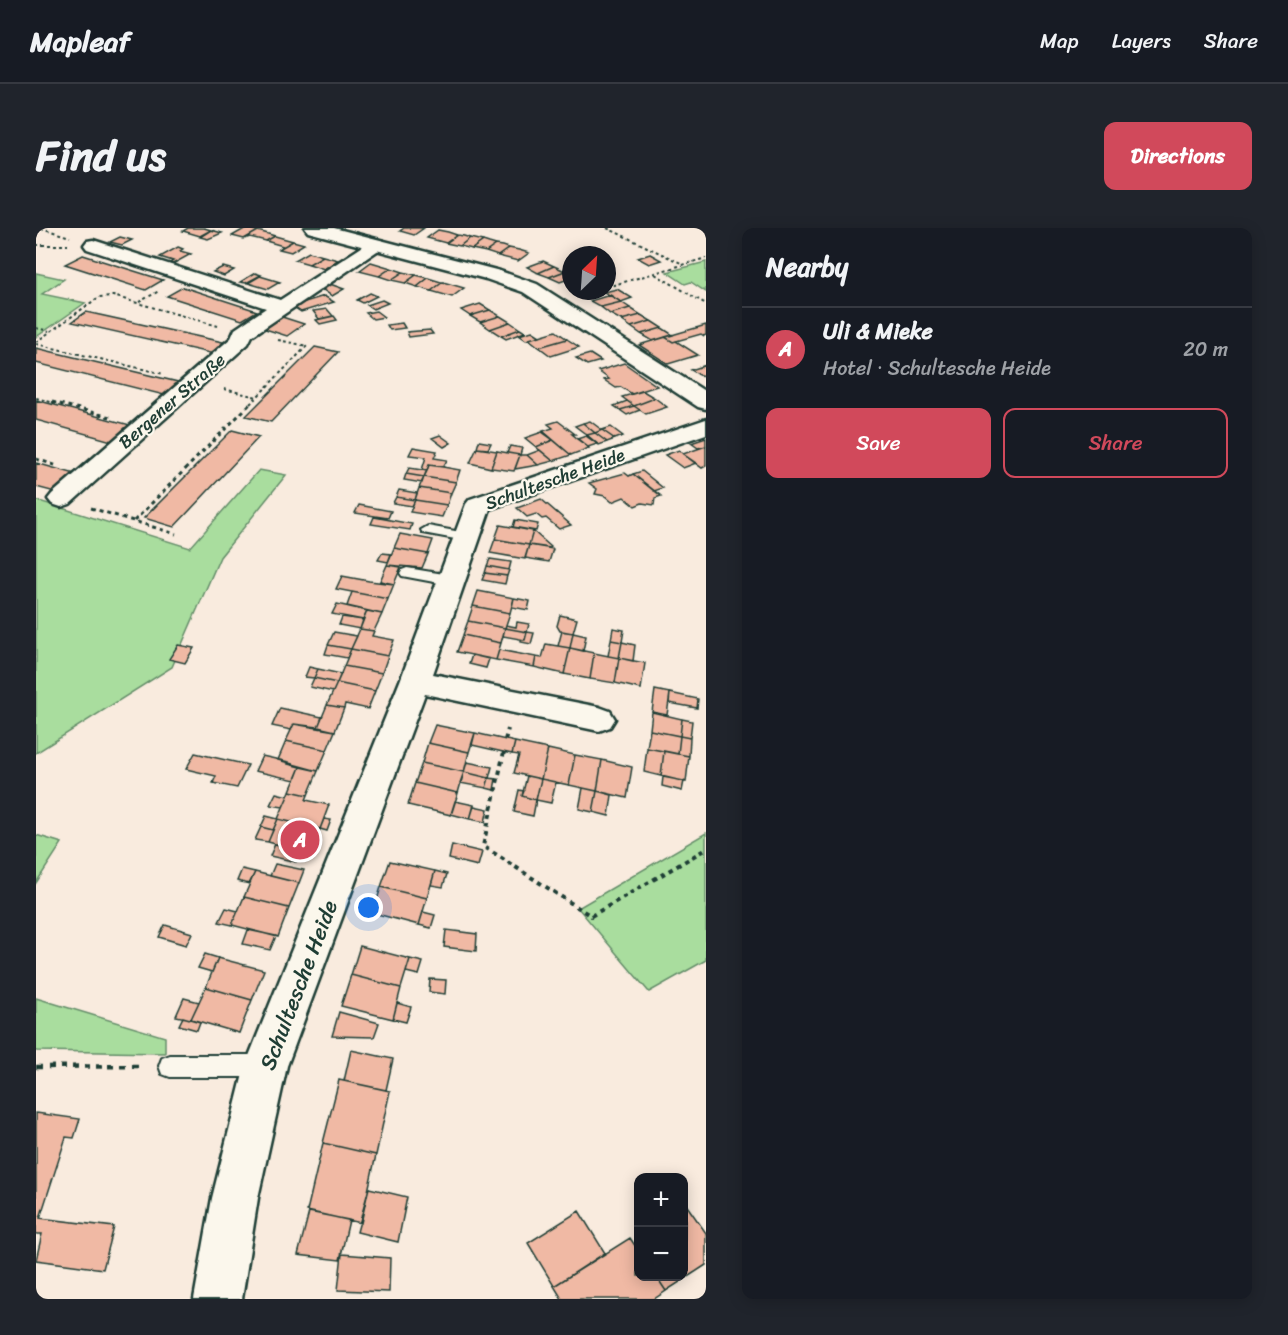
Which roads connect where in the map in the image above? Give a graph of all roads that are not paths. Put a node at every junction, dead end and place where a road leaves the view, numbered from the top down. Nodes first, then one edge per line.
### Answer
1 (314, 228) edge
2 (93, 245) road end
3 (377, 245) junction
4 (282, 307) junction
5 (706, 402) edge
6 (706, 426) edge
7 (61, 499) road end
8 (428, 530) dead end
9 (466, 537) junction
10 (407, 573) dead end
11 (450, 580) junction
12 (415, 681) junction
13 (599, 719) dead end
14 (170, 1066) road end
15 (266, 1066) junction
16 (218, 1299) edge

1 - 3 street
2 - 4 street
3 - 4 street, Bergener Straße
3 - 5 street
4 - 7 street, Bergener Straße
6 - 9 street, Schultesche Heide
8 - 9 lane
9 - 11 street, Schultesche Heide
10 - 11 lane
11 - 12 street, Schultesche Heide
12 - 13 street
12 - 15 street, Schultesche Heide
14 - 15 lane
15 - 16 street, Schultesche Heide

